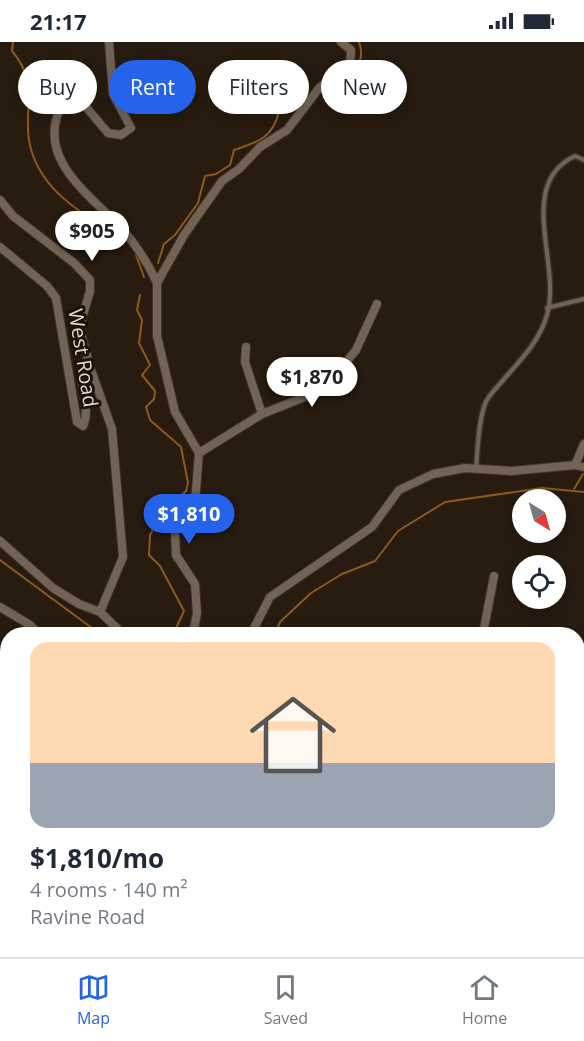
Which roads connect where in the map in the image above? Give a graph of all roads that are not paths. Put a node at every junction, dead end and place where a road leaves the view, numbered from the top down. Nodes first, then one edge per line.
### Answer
1 (109, 42) edge
2 (340, 42) edge
3 (584, 160) edge
4 (0, 200) edge
5 (0, 247) edge
6 (157, 283) junction
7 (584, 298) edge
8 (375, 308) dead end
9 (547, 308) junction
10 (246, 347) dead end
11 (90, 367) junction
12 (262, 414) junction
13 (584, 444) edge
14 (199, 453) junction
15 (580, 466) edge
16 (476, 468) junction
17 (0, 541) edge
18 (494, 576) dead end
19 (0, 607) edge
20 (100, 612) junction
21 (32, 627) edge
22 (116, 627) edge
23 (194, 627) edge
24 (255, 627) edge
25 (484, 627) edge

1 - 6 street
2 - 6 street
3 - 9 lane
4 - 11 street
5 - 11 street, West Road
6 - 14 street
7 - 9 lane
8 - 12 street
9 - 16 lane
10 - 12 street
11 - 20 street, West Road
12 - 14 street
13 - 15 street
14 - 23 street
15 - 16 street
16 - 24 street
17 - 20 street
18 - 25 street
19 - 21 street
20 - 22 street

